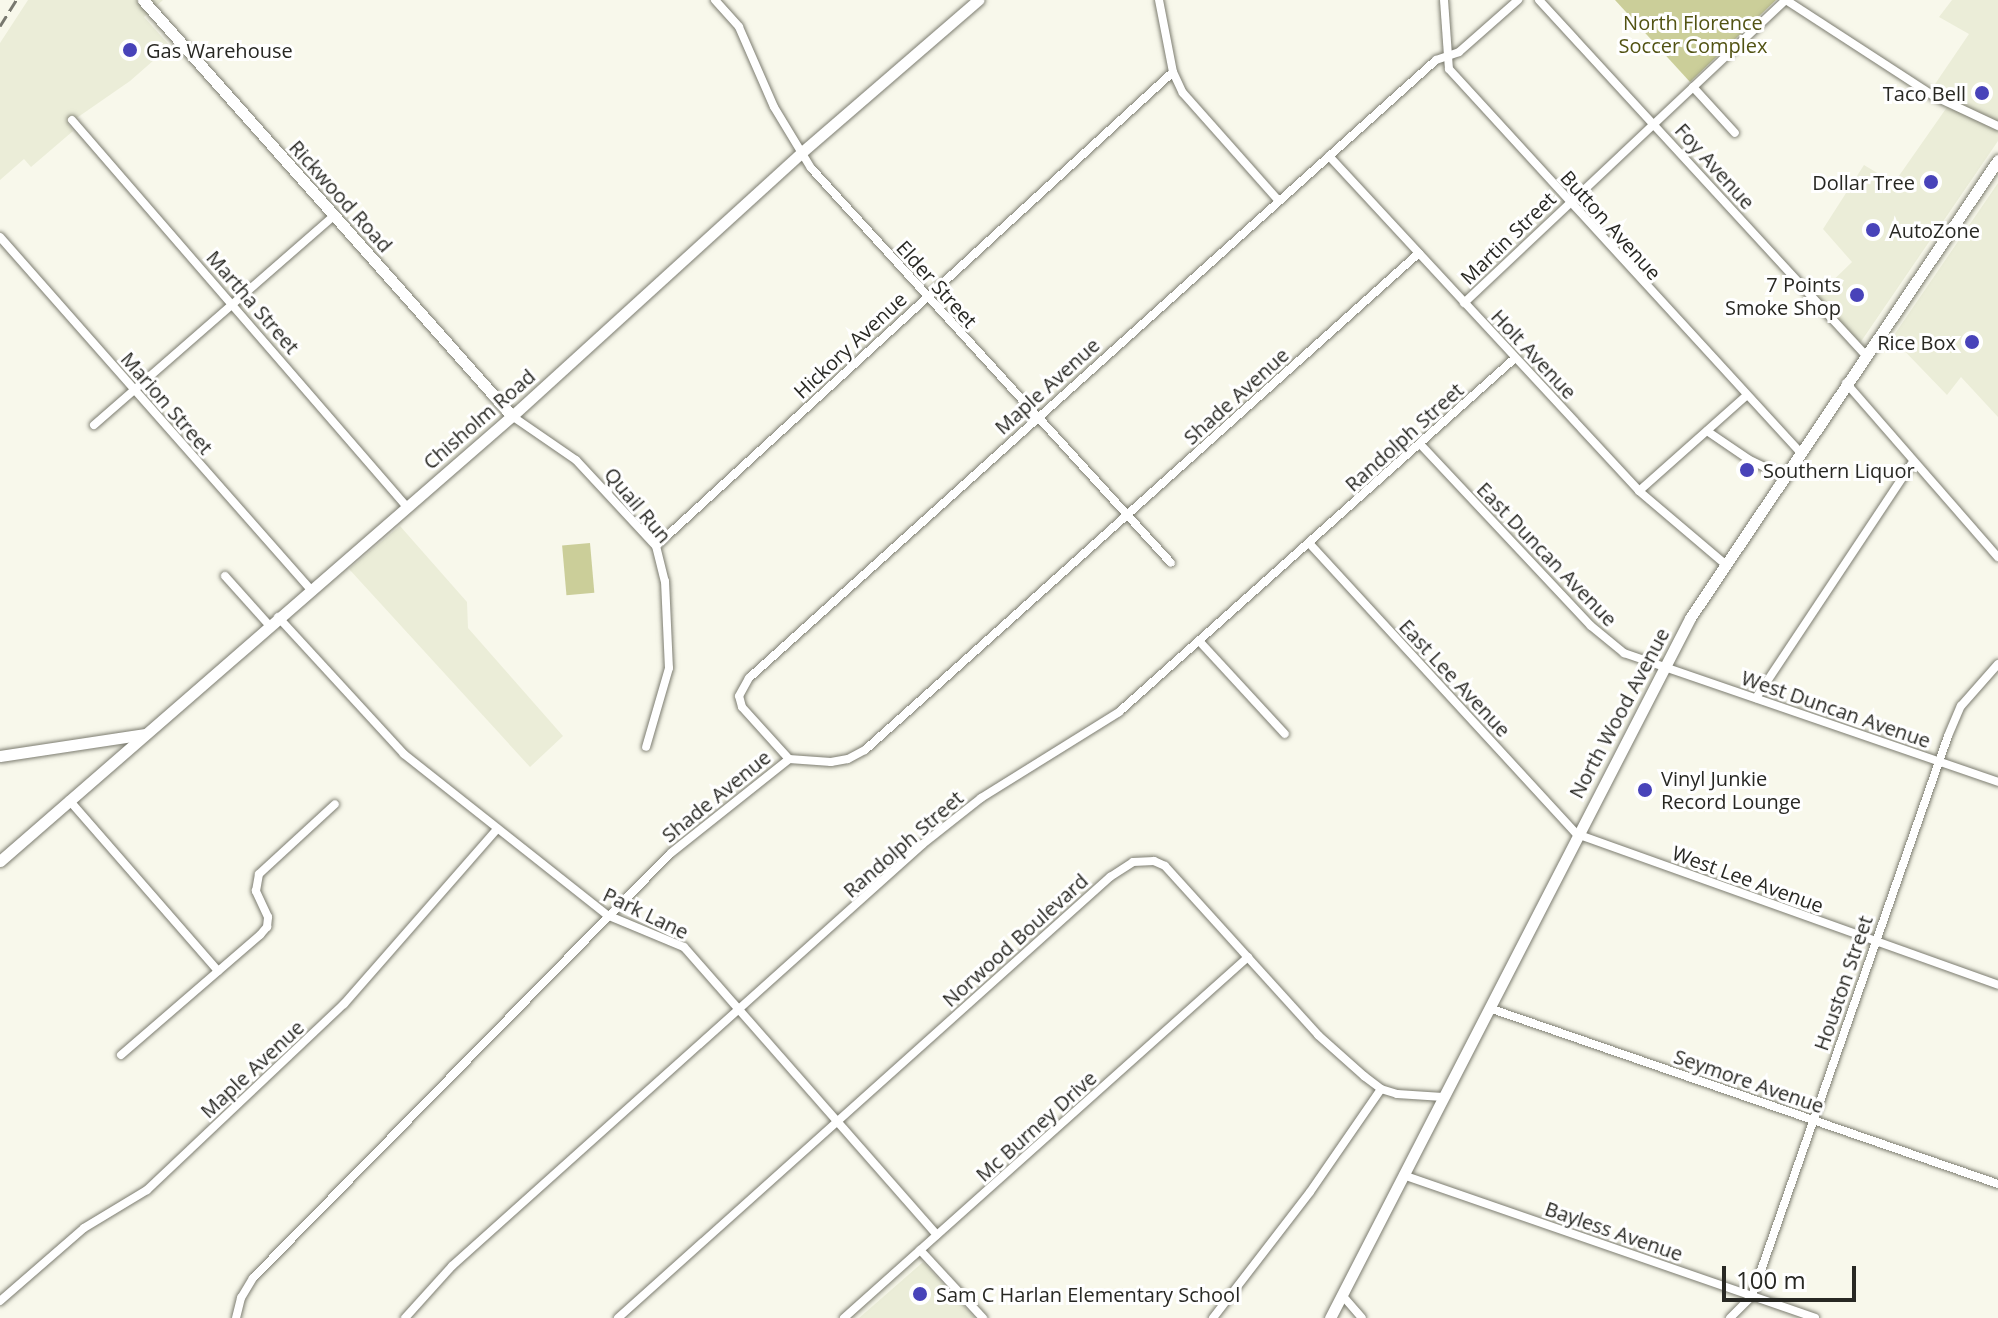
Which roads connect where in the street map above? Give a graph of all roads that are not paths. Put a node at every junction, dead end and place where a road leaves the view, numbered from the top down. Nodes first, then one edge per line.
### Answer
1 (143, 0) edge
2 (715, 0) edge
3 (978, 0) edge
4 (1159, 0) edge
5 (1444, 0) edge
6 (1518, 0) edge
7 (1539, 0) edge
8 (1786, 0) edge
9 (1447, 57) junction
10 (1173, 72) junction
11 (1693, 87) junction
12 (72, 120) dead end
13 (1654, 123) junction
14 (1998, 126) edge
15 (1735, 133) dead end
16 (802, 152) junction
17 (1329, 156) junction
18 (1998, 160) edge
19 (1279, 201) junction
20 (1569, 202) junction
21 (334, 216) junction
22 (0, 237) edge
23 (1419, 253) junction
24 (926, 296) junction
25 (1464, 303) junction
26 (235, 305) junction
27 (1865, 355) junction
28 (1515, 358) junction
29 (1846, 383) junction
30 (133, 389) junction
31 (1746, 396) junction
32 (512, 416) junction
33 (1036, 417) junction
34 (94, 425) dead end
35 (1707, 431) junction
36 (1421, 445) junction
37 (1799, 451) junction
38 (1913, 462) junction
39 (1783, 476) junction
40 (1639, 491) junction
41 (407, 507) junction
42 (1127, 516) junction
43 (1309, 543) junction
44 (656, 546) junction
45 (1998, 557) edge
46 (1171, 563) dead end
47 (1725, 564) junction
48 (225, 576) dead end
49 (310, 589) junction
50 (274, 621) junction
51 (1200, 642) junction
52 (1998, 664) edge
53 (1663, 667) junction
54 (1756, 698) junction
55 (145, 734) junction
56 (1285, 734) dead end
57 (646, 747) dead end
58 (0, 756) edge
59 (789, 759) junction
60 (1938, 761) junction
61 (1998, 782) edge
62 (69, 800) junction
63 (335, 804) dead end
64 (497, 829) junction
65 (1577, 834) junction
66 (0, 861) edge
67 (607, 915) junction
68 (1875, 941) junction
69 (1248, 957) junction
70 (218, 971) junction
71 (1998, 985) edge
72 (1489, 1008) junction
73 (737, 1010) junction
74 (121, 1055) dead end
75 (1381, 1089) junction
76 (1443, 1097) junction
77 (836, 1120) junction
78 (1813, 1120) junction
79 (1403, 1175) junction
80 (1998, 1184) edge
81 (937, 1235) junction
82 (920, 1250) junction
83 (1342, 1295) junction
84 (1752, 1296) junction
85 (0, 1301) edge
86 (236, 1318) edge
87 (405, 1318) edge
88 (618, 1318) edge
89 (844, 1318) edge
90 (983, 1318) edge
91 (1213, 1318) edge
92 (1330, 1318) edge
93 (1362, 1318) edge
94 (1730, 1318) edge
95 (1815, 1318) edge

1 - 21 main road, Rickwood Road
2 - 16 street, Elder Street
3 - 16 main road, Chisholm Road
4 - 10 street
5 - 9 street, Button Avenue
6 - 9 street
7 - 13 street, Foy Avenue
8 - 11 street, Martin Street
8 - 14 street
9 - 17 street, Maple Avenue
9 - 20 street, Button Avenue
10 - 19 street
10 - 24 street, Hickory Avenue
11 - 13 street, Martin Street
11 - 15 street
12 - 26 street, Martha Street
13 - 20 street, Martin Street
13 - 27 street, Foy Avenue
16 - 24 street, Elder Street
16 - 32 main road, Chisholm Road
17 - 19 street, Maple Avenue
17 - 23 street, Holt Avenue
18 - 27 main road, North Wood Avenue
19 - 33 street, Maple Avenue
20 - 25 street, Martin Street
20 - 31 street, Button Avenue
21 - 26 street
21 - 32 main road, Rickwood Road
22 - 30 street, Marion Street
23 - 25 street, Holt Avenue
23 - 42 street, Shade Avenue
24 - 33 street, Elder Street
24 - 44 street, Hickory Avenue
25 - 28 street, Holt Avenue
26 - 30 street
26 - 41 street, Martha Street
27 - 29 main road, North Wood Avenue
28 - 36 street, Randolph Street
28 - 40 street, Holt Avenue
29 - 37 main road, North Wood Avenue
29 - 38 street
30 - 34 street
30 - 49 street, Marion Street
31 - 35 street
31 - 37 street, Button Avenue
32 - 41 main road, Chisholm Road
32 - 44 street, Quail Run
33 - 42 street, Elder Street
33 - 59 street, Maple Avenue
35 - 39 street
35 - 40 street
36 - 43 street, Randolph Street
36 - 53 street, East Duncan Avenue
37 - 39 main road, North Wood Avenue
38 - 45 street
38 - 54 street
39 - 47 main road, North Wood Avenue
40 - 47 street, Holt Avenue
41 - 49 main road, Chisholm Road
42 - 46 street, Elder Street
42 - 59 street, Shade Avenue
43 - 51 street, Randolph Street
43 - 65 street, East Lee Avenue
44 - 57 street, Quail Run
47 - 53 main road, North Wood Avenue
48 - 50 street, Park Lane
49 - 50 main road, Chisholm Road
50 - 55 main road, Chisholm Road
50 - 64 street, Park Lane
51 - 56 street
51 - 73 street, Randolph Street
52 - 60 street, Houston Street
53 - 54 street, West Duncan Avenue
53 - 65 main road, North Wood Avenue
54 - 60 street, West Duncan Avenue
55 - 58 main road
55 - 62 main road, Chisholm Road
59 - 67 street, Shade Avenue
60 - 61 street, West Duncan Avenue
60 - 68 street, Houston Street
62 - 66 main road, Chisholm Road
62 - 70 street
63 - 70 street
64 - 67 street, Park Lane
64 - 85 street, Maple Avenue
65 - 68 street, West Lee Avenue
65 - 72 main road, North Wood Avenue
67 - 73 street, Park Lane
67 - 86 street, Shade Avenue
68 - 71 street, West Lee Avenue
68 - 78 street, Houston Street
69 - 75 street, Norwood Boulevard
69 - 77 street, Norwood Boulevard
69 - 81 street, Mc Burney Drive
70 - 74 street
72 - 76 main road, North Wood Avenue
72 - 78 street, Seymore Avenue
73 - 77 street, Park Lane
73 - 87 street, Randolph Street
75 - 76 street
75 - 91 street
76 - 79 main road, North Wood Avenue
77 - 81 street, Park Lane
77 - 88 street, Norwood Boulevard
78 - 80 street, Seymore Avenue
78 - 84 street, Houston Street
79 - 83 main road, North Wood Avenue
79 - 84 street, Bayless Avenue
81 - 82 street, Mc Burney Drive
82 - 89 street, Mc Burney Drive
82 - 90 street
83 - 92 main road, North Wood Avenue
83 - 93 street
84 - 94 street, Houston Street
84 - 95 street, Bayless Avenue

